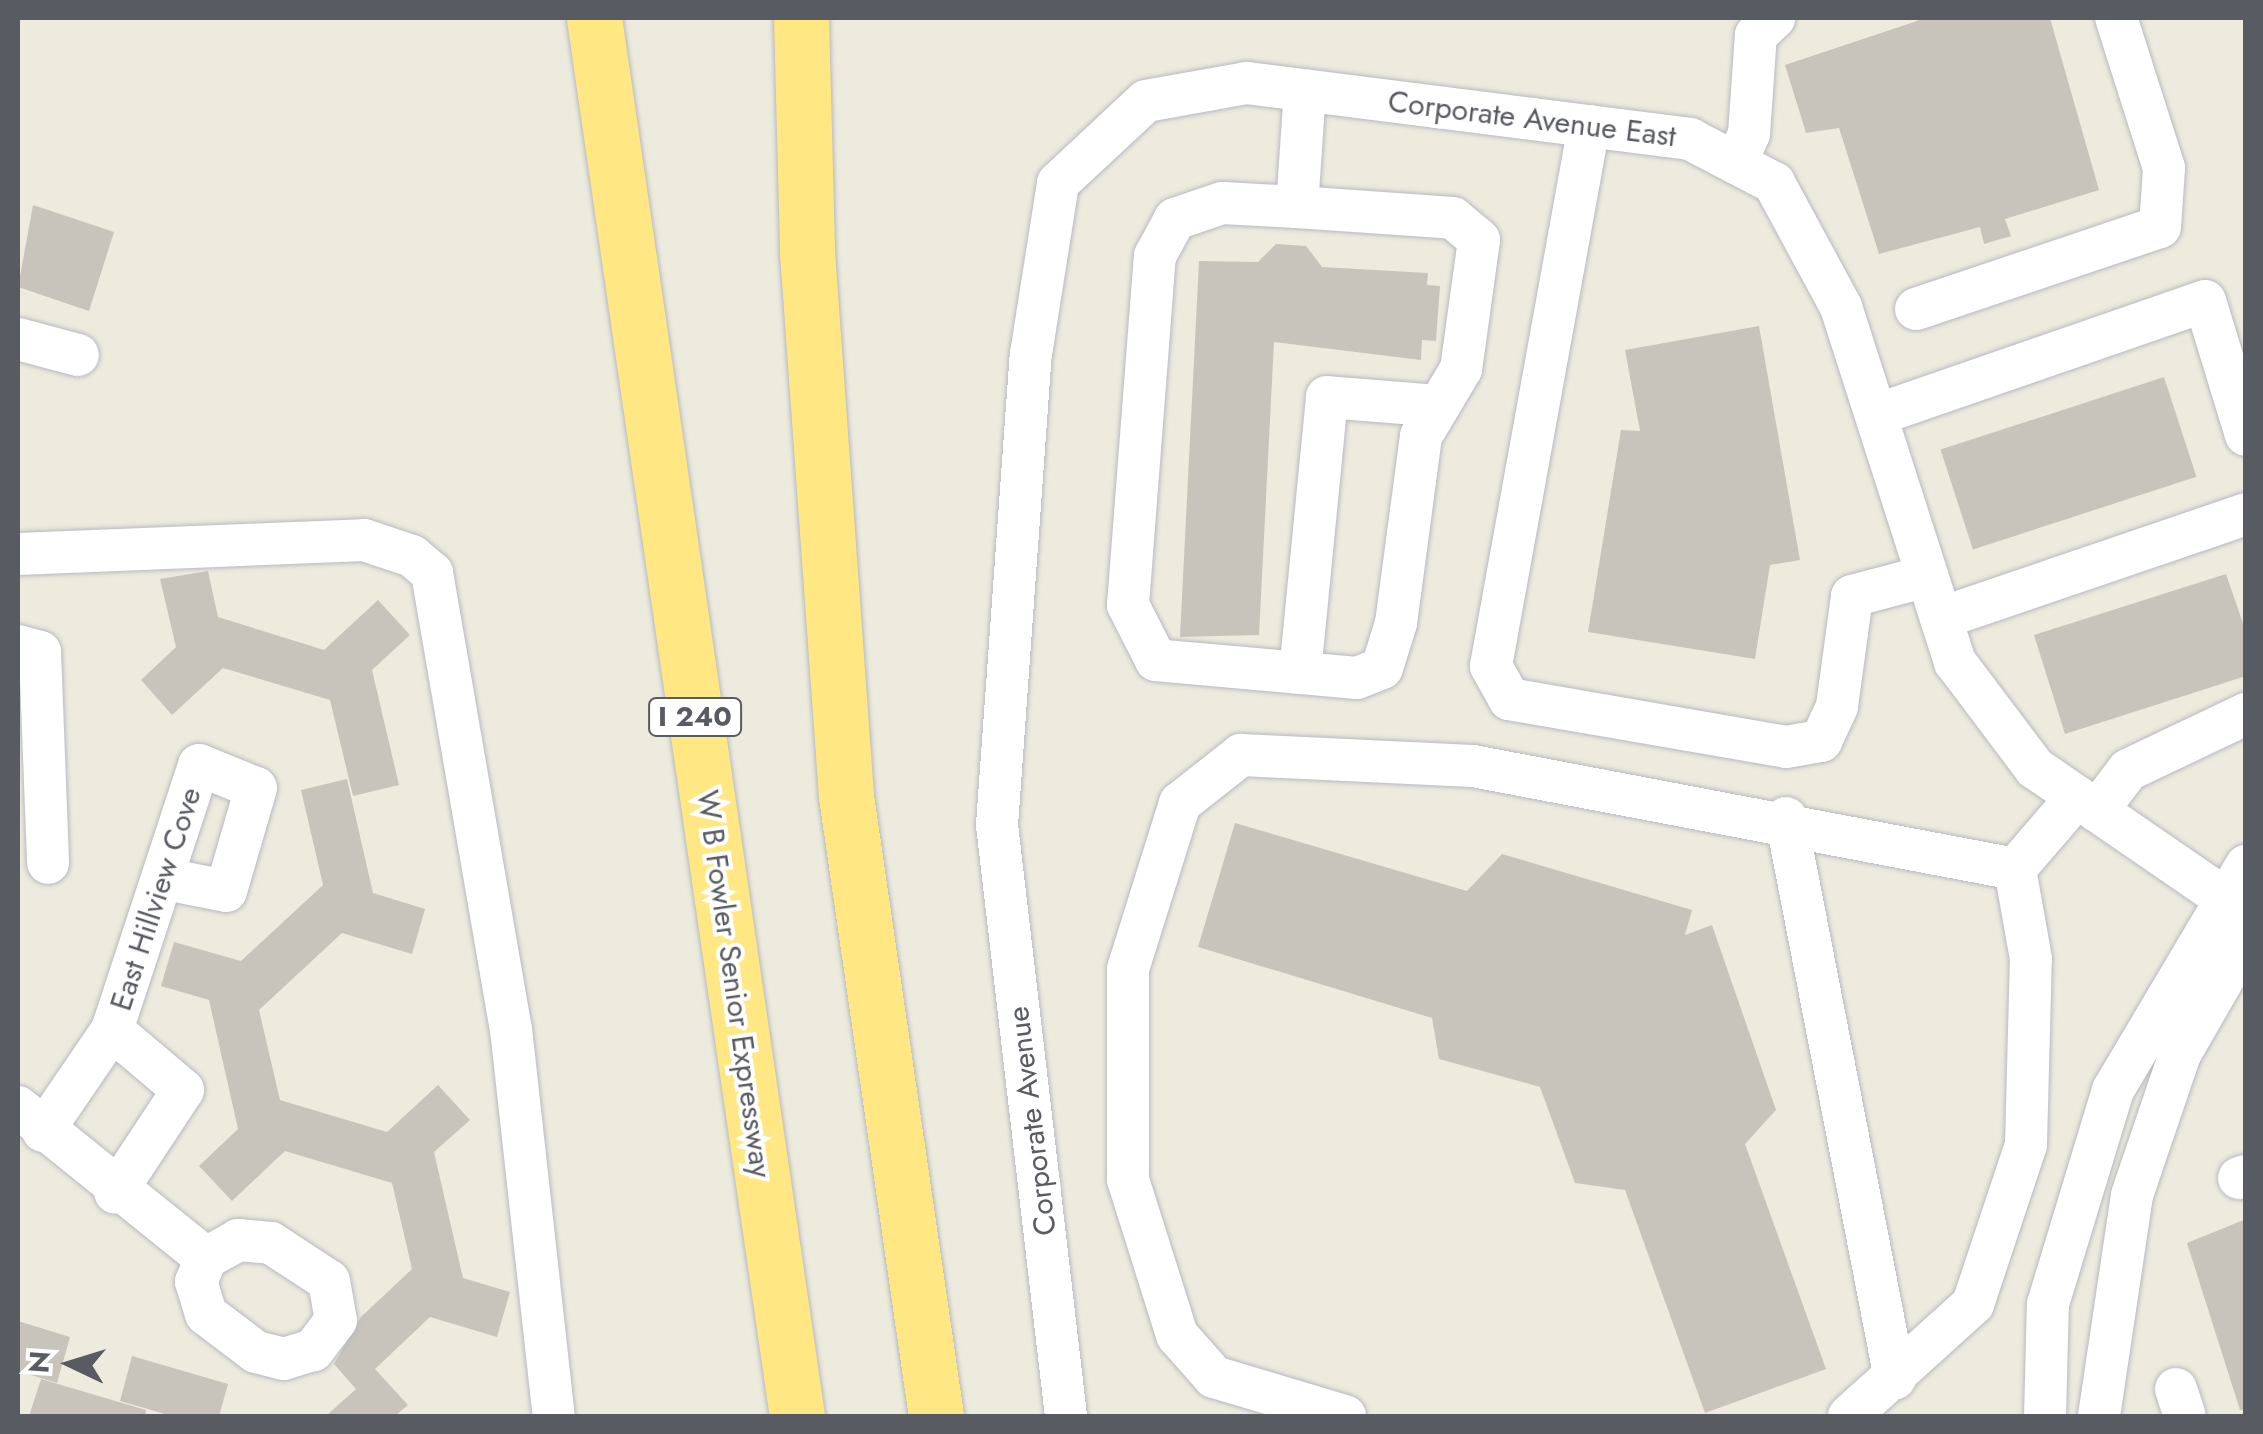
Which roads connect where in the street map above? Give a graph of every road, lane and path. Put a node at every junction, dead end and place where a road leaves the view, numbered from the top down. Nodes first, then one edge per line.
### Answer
1 (594, 18) edge
2 (801, 18) edge
3 (825, 18) edge
4 (1774, 18) edge
5 (2116, 18) edge
6 (1306, 90) junction
7 (1588, 126) junction
8 (1736, 163) junction
9 (1297, 207) junction
10 (807, 252) junction
11 (1916, 308) dead end
12 (18, 338) edge
13 (78, 356) dead end
14 (1439, 406) junction
15 (1876, 415) junction
16 (2246, 435) edge
17 (2246, 514) edge
18 (18, 554) edge
19 (1927, 576) junction
20 (1941, 618) junction
21 (18, 646) edge
22 (1300, 673) junction
23 (2246, 714) edge
24 (2087, 804) junction
25 (1786, 818) junction
26 (998, 826) joint
27 (48, 862) dead end
28 (2015, 868) junction
29 (166, 879) junction
30 (2238, 892) edge
31 (2246, 939) edge
32 (112, 1030) junction
33 (30, 1119) edge
34 (115, 1193) junction
35 (206, 1258) dead end
36 (1895, 1379) junction
37 (554, 1416) edge
38 (797, 1416) edge
39 (936, 1416) edge
40 (1066, 1416) edge
41 (1345, 1416) edge
42 (1849, 1416) edge
43 (2045, 1416) edge
44 (2099, 1416) edge

1 - 38 highway, W B Fowler Senior Expressway / I 240
2 - 10 highway
3 - 10 highway
4 - 8 street
5 - 11 street
6 - 7 street, Corporate Avenue East
6 - 9 street
6 - 26 street, Corporate Avenue East
7 - 8 street, Corporate Avenue East
7 - 19 street
8 - 15 street, Corporate Avenue East
9 - 14 street
9 - 22 street
10 - 39 highway
12 - 13 street
14 - 22 street
14 - 22 street
15 - 16 street
15 - 19 street, Corporate Avenue East
17 - 20 street
18 - 37 street
19 - 20 street, Corporate Avenue East
20 - 24 street, Corporate Avenue East
21 - 27 street
23 - 24 street
24 - 28 street
24 - 30 street, Corporate Avenue East
25 - 28 street
25 - 36 street
25 - 41 street
26 - 40 street, Corporate Avenue
28 - 36 street
29 - 29 street, East Hillview Cove
29 - 32 street, East Hillview Cove
30 - 43 street
31 - 44 street
32 - 33 street, East Hillview Cove
32 - 34 street
33 - 34 street
34 - 35 street
36 - 42 street

